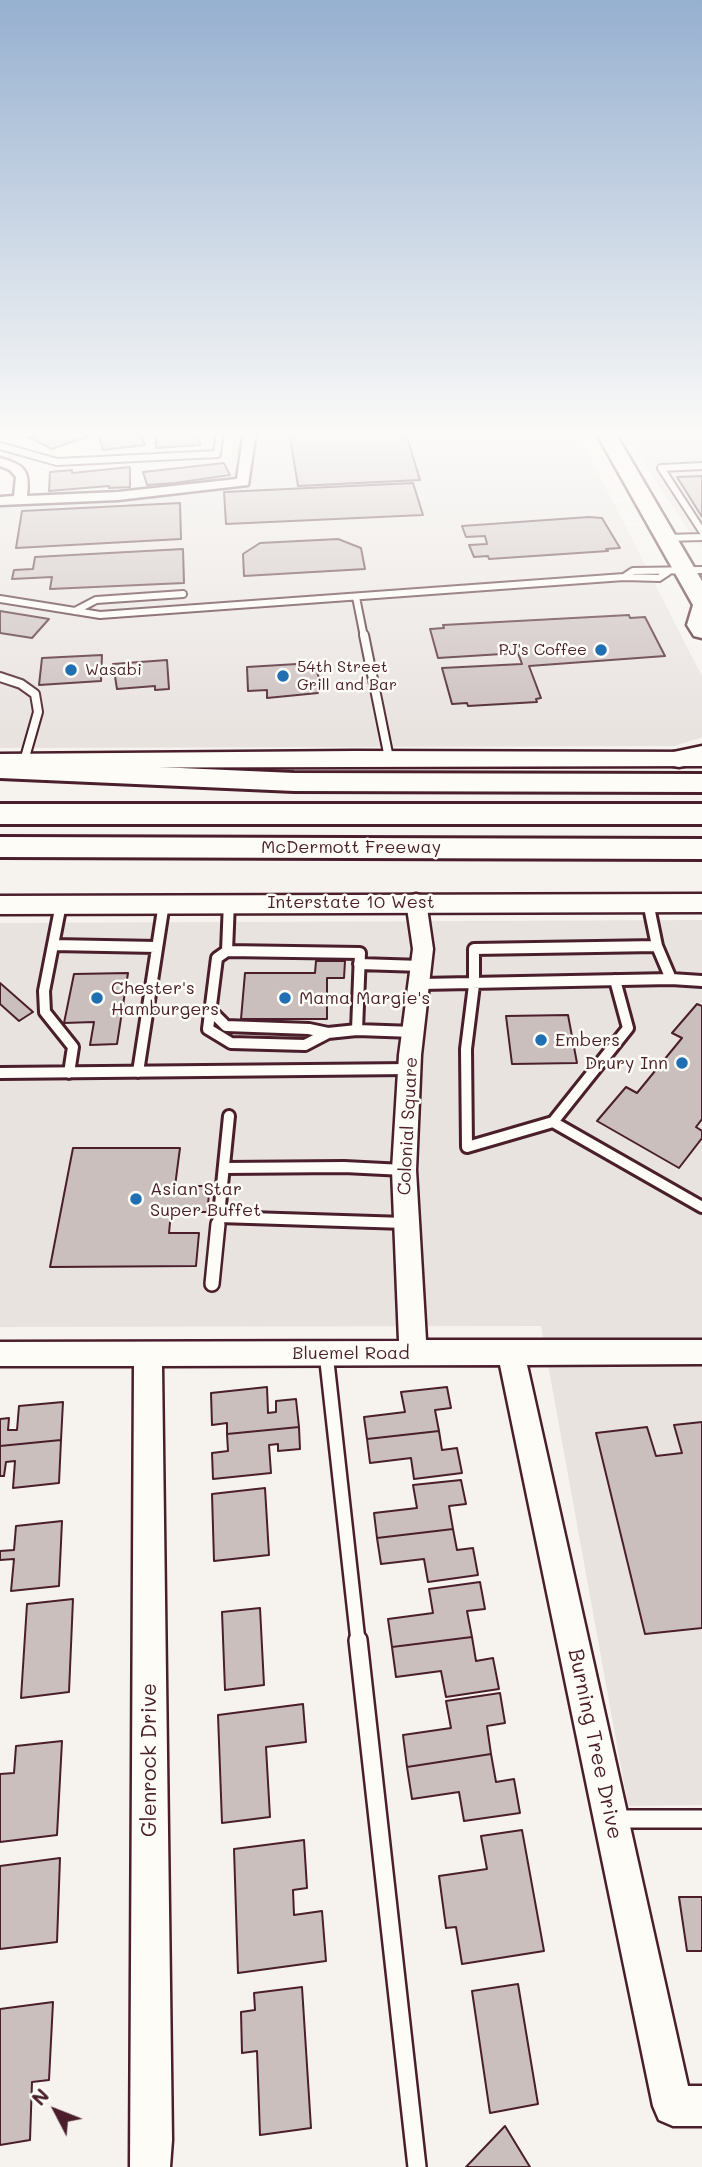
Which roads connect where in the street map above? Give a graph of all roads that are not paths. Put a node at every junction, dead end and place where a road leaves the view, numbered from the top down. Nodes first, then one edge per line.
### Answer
1 (663, 532) edge
2 (702, 537) edge
3 (666, 538) junction
4 (684, 571) edge
5 (183, 594) dead end
6 (356, 597) junction
7 (0, 599) edge
8 (702, 601) edge
9 (702, 610) edge
10 (75, 611) junction
11 (702, 631) edge
12 (0, 677) edge
13 (389, 758) junction
14 (696, 759) edge
15 (8, 764) edge
16 (702, 783) edge
17 (0, 814) edge
18 (702, 814) edge
19 (0, 847) edge
20 (498, 848) junction
21 (702, 849) edge
22 (0, 868) edge
23 (416, 901) junction
24 (229, 902) junction
25 (648, 902) junction
26 (164, 903) junction
27 (702, 903) edge
28 (61, 904) junction
29 (0, 905) edge
30 (53, 946) junction
31 (657, 946) junction
32 (157, 947) junction
33 (227, 951) junction
34 (359, 964) junction
35 (421, 975) junction
36 (671, 979) junction
37 (615, 981) junction
38 (702, 981) edge
39 (474, 985) junction
40 (211, 1011) junction
41 (358, 1030) junction
42 (328, 1032) junction
43 (414, 1032) junction
44 (410, 1069) junction
45 (138, 1072) junction
46 (0, 1073) edge
47 (69, 1073) junction
48 (229, 1116) dead end
49 (553, 1122) junction
50 (224, 1168) junction
51 (404, 1170) junction
52 (702, 1207) edge
53 (219, 1217) junction
54 (405, 1223) junction
55 (212, 1284) dead end
56 (412, 1352) junction
57 (702, 1352) edge
58 (148, 1353) junction
59 (326, 1353) junction
60 (0, 1354) edge
61 (511, 1354) junction
62 (611, 1819) junction
63 (702, 1819) edge
64 (702, 2106) edge
65 (150, 2167) edge
66 (417, 2167) edge

1 - 3 main road
2 - 3 lane
3 - 4 main road
4 - 6 lane
4 - 8 main road
5 - 10 lane
6 - 10 lane
6 - 13 lane
7 - 10 lane
9 - 11 main road
12 - 15 lane
13 - 14 main road
13 - 15 main road
15 - 16 highway
17 - 18 highway, McDermott Freeway
19 - 20 highway, McDermott Freeway
20 - 21 highway, McDermott Freeway
20 - 22 highway
23 - 24 main road, Interstate 10 West
23 - 25 main road, Interstate 10 West
23 - 35 street, Colonial Square
24 - 26 main road, Interstate 10 West
24 - 33 lane
25 - 27 main road, Interstate 10 West
25 - 31 lane
26 - 28 main road, Interstate 10 West
26 - 32 lane
28 - 29 main road, Interstate 10 West
28 - 30 lane
30 - 32 lane
30 - 47 lane
31 - 36 lane
31 - 39 lane
32 - 45 lane
33 - 34 lane
33 - 40 lane
34 - 35 lane
34 - 41 lane
35 - 39 lane
35 - 43 street, Colonial Square
36 - 37 lane
36 - 38 lane
37 - 39 lane
37 - 49 lane
39 - 49 lane
40 - 42 lane
40 - 42 lane
41 - 42 lane
41 - 43 lane
43 - 44 street, Colonial Square
44 - 45 lane
44 - 51 street, Colonial Square
45 - 47 lane
46 - 47 lane
48 - 50 lane
49 - 52 lane
50 - 51 lane
50 - 53 lane
51 - 54 street, Colonial Square
53 - 54 lane
53 - 55 lane
54 - 56 street, Colonial Square
56 - 59 street, Bluemel Road
56 - 61 street, Bluemel Road
57 - 61 street, Bluemel Road
58 - 59 street, Bluemel Road
58 - 60 street, Bluemel Road
58 - 65 street, Glenrock Drive
59 - 66 lane
61 - 62 street, Burning Tree Drive
62 - 63 lane
62 - 64 street, Burning Tree Drive

